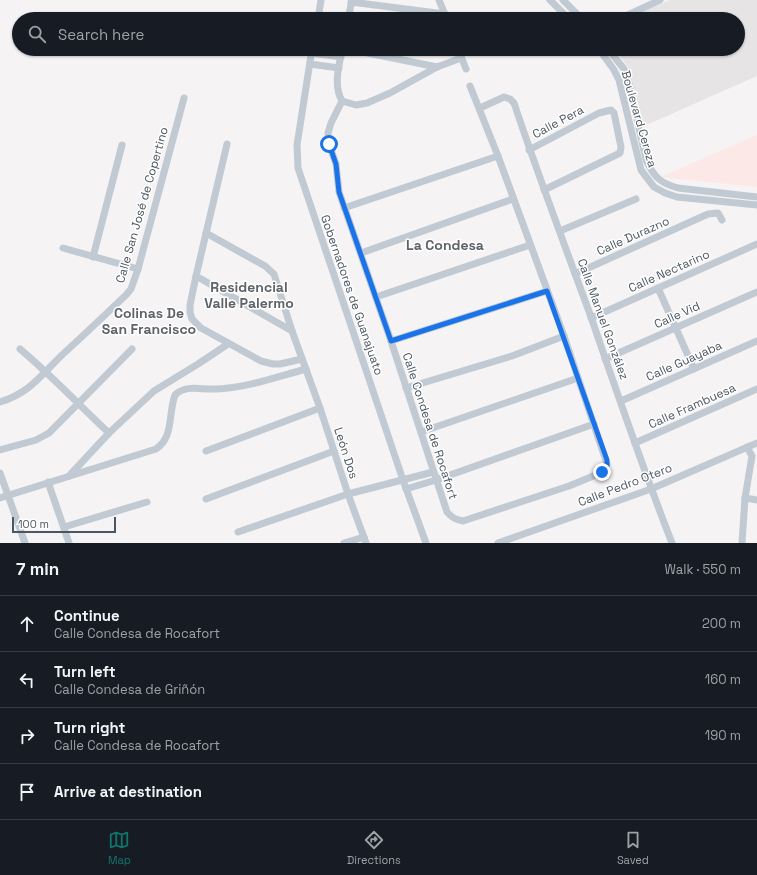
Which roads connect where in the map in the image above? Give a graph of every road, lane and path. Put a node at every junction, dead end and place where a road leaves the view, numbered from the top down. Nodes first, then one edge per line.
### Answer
1 (321, 0) edge
2 (439, 0) edge
3 (550, 0) edge
4 (563, 0) edge
5 (660, 0) edge
6 (352, 1) edge
7 (319, 12) edge
8 (350, 12) edge
9 (417, 12) edge
10 (444, 12) edge
11 (563, 12) edge
12 (575, 12) edge
13 (634, 12) edge
14 (311, 56) edge
15 (333, 56) edge
16 (382, 56) edge
17 (604, 56) edge
18 (614, 56) edge
19 (341, 58) joint
20 (461, 58) joint
21 (310, 64) junction
22 (436, 67) junction
23 (339, 68) junction
24 (466, 69) dead end
25 (470, 86) dead end
26 (184, 98) dead end
27 (342, 101) junction
28 (480, 108) junction
29 (227, 144) dead end
30 (122, 145) dead end
31 (529, 150) junction
32 (498, 156) junction
33 (544, 190) junction
34 (757, 197) edge
35 (513, 199) junction
36 (636, 199) dead end
37 (757, 205) edge
38 (344, 208) junction
39 (722, 220) dead end
40 (560, 231) junction
41 (206, 233) junction
42 (757, 244) edge
43 (530, 245) junction
44 (63, 248) dead end
45 (361, 253) junction
46 (93, 257) junction
47 (138, 269) junction
48 (575, 274) junction
49 (196, 276) junction
50 (658, 288) junction
51 (547, 291) junction
52 (757, 292) edge
53 (376, 297) junction
54 (591, 318) junction
55 (675, 328) junction
56 (292, 332) junction
57 (564, 336) junction
58 (391, 341) junction
59 (757, 341) edge
60 (228, 344) junction
61 (20, 348) dead end
62 (132, 350) dead end
63 (302, 358) junction
64 (605, 359) junction
65 (306, 369) junction
66 (694, 369) junction
67 (46, 370) junction
68 (179, 375) junction
69 (578, 378) junction
70 (186, 388) junction
71 (406, 388) junction
72 (757, 389) edge
73 (621, 401) junction
74 (0, 402) edge
75 (77, 404) junction
76 (320, 408) junction
77 (594, 424) junction
78 (421, 432) junction
79 (110, 433) junction
80 (635, 443) junction
81 (757, 443) edge
82 (747, 448) junction
83 (0, 450) edge
84 (206, 451) dead end
85 (334, 451) junction
86 (89, 455) junction
87 (754, 456) edge
88 (98, 467) junction
89 (433, 472) junction
90 (0, 473) edge
91 (69, 476) junction
92 (403, 480) junction
93 (436, 480) junction
94 (48, 482) junction
95 (406, 489) junction
96 (651, 489) junction
97 (348, 494) junction
98 (8, 496) junction
99 (0, 498) edge
100 (206, 498) dead end
101 (745, 498) junction
102 (757, 500) edge
103 (147, 502) dead end
104 (64, 527) junction
105 (238, 532) dead end
106 (365, 540) edge
107 (25, 543) edge
108 (69, 543) edge
109 (344, 543) edge
110 (426, 543) edge
111 (501, 543) edge
112 (672, 543) edge
113 (742, 543) edge

1 - 7 street
2 - 10 street
3 - 11 street
4 - 12 street
5 - 13 street
6 - 8 street
6 - 9 street
14 - 21 street, Gobernadores de Guanajuato
15 - 19 street
16 - 22 street
17 - 37 street, Boulevard Cereza
18 - 34 street, Boulevard Cereza
19 - 23 street
20 - 22 street
20 - 24 street
21 - 23 street
21 - 92 street, Gobernadores de Guanajuato
22 - 27 street
23 - 27 street
25 - 28 street, Calle Condesa de Rocafort
26 - 47 street, Calle San José de Copertino
27 - 38 street, Calle Condesa de Rocafort
28 - 31 street, Calle Manuel González
28 - 32 street, Calle Condesa de Rocafort
29 - 41 street
30 - 46 street
31 - 33 street, Calle Manuel González
31 - 33 street, Calle Pera
32 - 35 street, Calle Condesa de Rocafort
32 - 38 street
33 - 40 street, Calle Manuel González
35 - 43 street, Calle Condesa de Rocafort
35 - 45 street
36 - 40 street
38 - 45 street, Calle Condesa de Rocafort
39 - 48 street, Calle Durazno
40 - 48 street, Calle Manuel González
41 - 49 street
41 - 56 street, León Dos
42 - 50 street, Calle Nectarino
43 - 51 street, Calle Condesa de Rocafort
43 - 53 street
44 - 46 street
45 - 53 street, Calle Condesa de Rocafort
46 - 47 street
47 - 67 street, Calle San José de Copertino
48 - 54 street, Calle Manuel González
49 - 56 street
49 - 60 street
50 - 54 street, Calle Nectarino
50 - 55 street
51 - 57 street, Calle Condesa de Rocafort
51 - 58 street
52 - 55 street, Calle Vid
53 - 58 street, Calle Condesa de Rocafort
54 - 64 street, Calle Manuel González
55 - 64 street, Calle Vid
55 - 66 street
56 - 63 street, León Dos
57 - 69 street, Calle Condesa de Rocafort
57 - 71 street
58 - 71 street, Calle Condesa de Rocafort
59 - 66 street, Calle Guayaba
60 - 63 street
60 - 68 street
61 - 67 street
62 - 75 street
63 - 65 street, León Dos
64 - 73 street, Calle Manuel González
65 - 70 street
65 - 76 street, León Dos
66 - 73 street, Calle Guayaba
67 - 74 street, Calle San José de Copertino
67 - 75 street
68 - 70 street
68 - 79 street
69 - 77 street, Calle Condesa de Rocafort
69 - 78 street
70 - 88 street
71 - 78 street, Calle Condesa de Rocafort
72 - 80 street, Calle Frambuesa
73 - 80 street, Calle Manuel González
75 - 79 street
75 - 83 street
76 - 84 street
76 - 85 street, León Dos
77 - 93 street
77 - 93 street, Calle Condesa de Rocafort
78 - 89 street, Calle Condesa de Rocafort
79 - 86 street
80 - 96 street, Calle Manuel González
81 - 82 street, Calle Pedro Otero
82 - 87 street
82 - 96 street, Calle Pedro Otero
85 - 97 street, León Dos
85 - 100 street
86 - 88 street
86 - 91 street
87 - 101 street
88 - 91 street
89 - 92 street
89 - 93 street, Calle Condesa de Rocafort
90 - 98 street
91 - 94 street
92 - 95 street, Gobernadores de Guanajuato
92 - 97 street
93 - 95 street
94 - 98 street
94 - 104 street
95 - 110 street, Gobernadores de Guanajuato
96 - 111 street, Calle Pedro Otero
96 - 112 street, Calle Manuel González
97 - 105 street
97 - 106 street, León Dos
98 - 99 street
98 - 107 street
101 - 102 street
101 - 113 street
103 - 104 street
104 - 108 street
106 - 109 street

